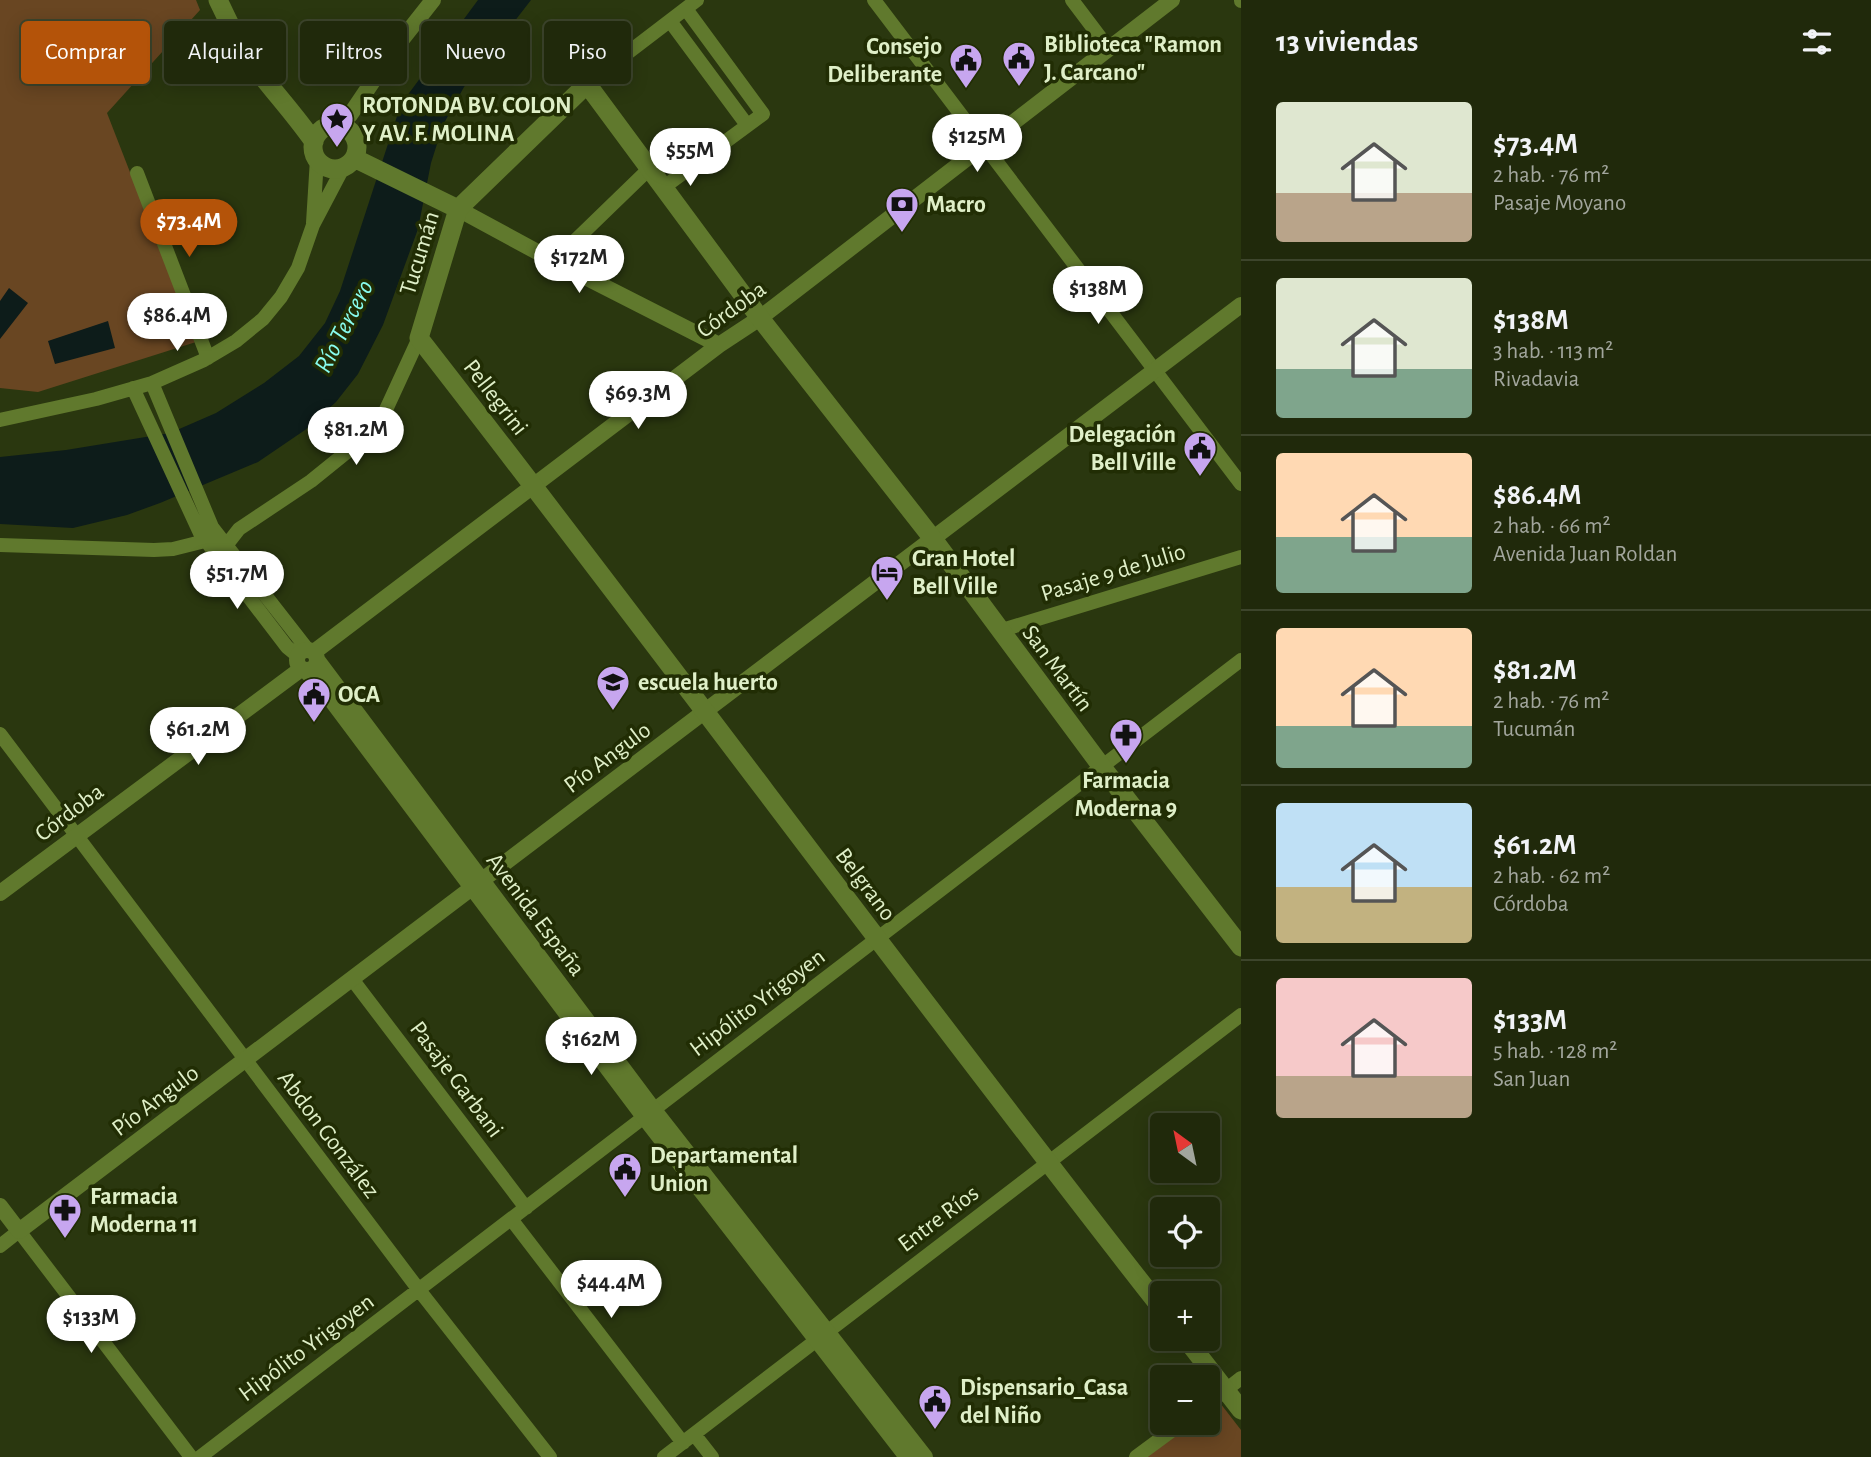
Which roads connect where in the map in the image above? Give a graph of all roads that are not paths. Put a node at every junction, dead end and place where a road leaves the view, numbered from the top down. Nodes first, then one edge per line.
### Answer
1 (218, 0) edge
2 (433, 0) edge
3 (874, 0) edge
4 (1072, 0) edge
5 (1172, 0) edge
6 (692, 4) edge
7 (670, 21) junction
8 (1109, 49) junction
9 (631, 51) edge
10 (587, 84) joint
11 (293, 111) junction
12 (747, 125) junction
13 (338, 127) junction
14 (983, 146) junction
15 (316, 150) junction
16 (355, 163) junction
17 (650, 168) junction
18 (137, 173) dead end
19 (664, 187) junction
20 (458, 209) junction
21 (313, 225) junction
22 (554, 261) junction
23 (1241, 305) edge
24 (760, 318) junction
25 (418, 338) junction
26 (719, 345) junction
27 (208, 358) junction
28 (1154, 370) junction
29 (152, 383) junction
30 (133, 388) junction
31 (0, 420) edge
32 (1241, 484) edge
33 (534, 486) junction
34 (933, 539) junction
35 (217, 542) junction
36 (0, 545) edge
37 (1241, 557) edge
38 (999, 631) junction
39 (306, 660) junction
40 (1241, 660) edge
41 (704, 712) junction
42 (0, 734) edge
43 (1101, 767) junction
44 (72, 832) junction
45 (0, 881) edge
46 (477, 884) junction
47 (0, 893) edge
48 (876, 939) junction
49 (1241, 947) edge
50 (352, 978) junction
51 (1241, 1015) edge
52 (245, 1060) junction
53 (649, 1113) junction
54 (1048, 1163) junction
55 (0, 1206) edge
56 (526, 1208) junction
57 (511, 1219) junction
58 (19, 1231) junction
59 (0, 1246) edge
60 (419, 1290) junction
61 (1150, 1294) edge
62 (822, 1335) junction
63 (1199, 1351) edge
64 (1233, 1384) edge
65 (1241, 1410) edge
66 (1166, 1435) edge
67 (689, 1438) junction
68 (191, 1457) edge
69 (200, 1457) edge
70 (550, 1457) edge
71 (664, 1457) edge
72 (712, 1457) edge
73 (907, 1457) edge
74 (925, 1457) edge
75 (1136, 1457) edge

1 - 11 main road
2 - 13 street
3 - 14 street
4 - 8 street
5 - 8 street, Córdoba
6 - 7 street, Tucumán
6 - 12 street
7 - 9 street, Tucumán
7 - 12 street
8 - 14 street, Córdoba
10 - 17 main road, San Martín
10 - 20 main road, Tucumán
11 - 13 main road
11 - 15 main road
12 - 19 street
13 - 15 main road
13 - 16 main road
14 - 24 street, Córdoba
14 - 28 street
15 - 16 main road
15 - 21 street
16 - 20 main road
16 - 21 street
17 - 19 main road, San Martín
17 - 22 street
18 - 27 street
19 - 24 main road, San Martín
20 - 22 street
20 - 25 main road, Tucumán
21 - 27 street
22 - 26 street
23 - 28 street, Pío Angulo
24 - 26 street, Córdoba
24 - 34 main road, San Martín
25 - 33 main road, Pellegrini
25 - 35 street, Tucumán
26 - 33 street, Córdoba
27 - 29 street
28 - 32 street
28 - 34 street, Pío Angulo
29 - 30 street
29 - 35 street
30 - 31 street
30 - 35 street
33 - 39 street, Córdoba
33 - 41 main road, Belgrano
34 - 38 main road, San Martín
34 - 41 street, Pío Angulo
35 - 36 street
35 - 39 street
35 - 39 street
37 - 38 street, Pasaje 9 de Julio
38 - 43 main road, San Martín
39 - 44 street, Córdoba
39 - 46 street, Avenida España
40 - 43 street, Hipólito Yrigoyen
41 - 46 street, Pío Angulo
41 - 48 main road, Belgrano
42 - 44 street, Abdon González
43 - 48 street, Hipólito Yrigoyen
43 - 49 main road, San Martín
44 - 45 street, Córdoba
44 - 47 street, Córdoba
44 - 52 street, Abdon González
46 - 50 street, Pío Angulo
46 - 53 street, Avenida España
48 - 53 street, Hipólito Yrigoyen
48 - 54 main road, Belgrano
50 - 52 street, Pío Angulo
50 - 56 street, Pasaje Garbani
51 - 54 street, Entre Ríos
52 - 58 street, Pío Angulo
52 - 60 street, Abdon González
53 - 56 street, Hipólito Yrigoyen
53 - 62 street, Avenida España
54 - 61 main road, Belgrano
54 - 62 street, Entre Ríos
55 - 58 street
56 - 57 street, Hipólito Yrigoyen
57 - 60 street, Hipólito Yrigoyen
57 - 67 street
58 - 59 street, Pío Angulo
58 - 68 street
60 - 69 street, Hipólito Yrigoyen
60 - 70 street, Abdon González
62 - 67 street, Entre Ríos
62 - 73 street, Avenida España
62 - 74 street, Avenida España
63 - 64 main road
64 - 65 main road
66 - 75 street
67 - 71 street, Entre Ríos
67 - 72 street

